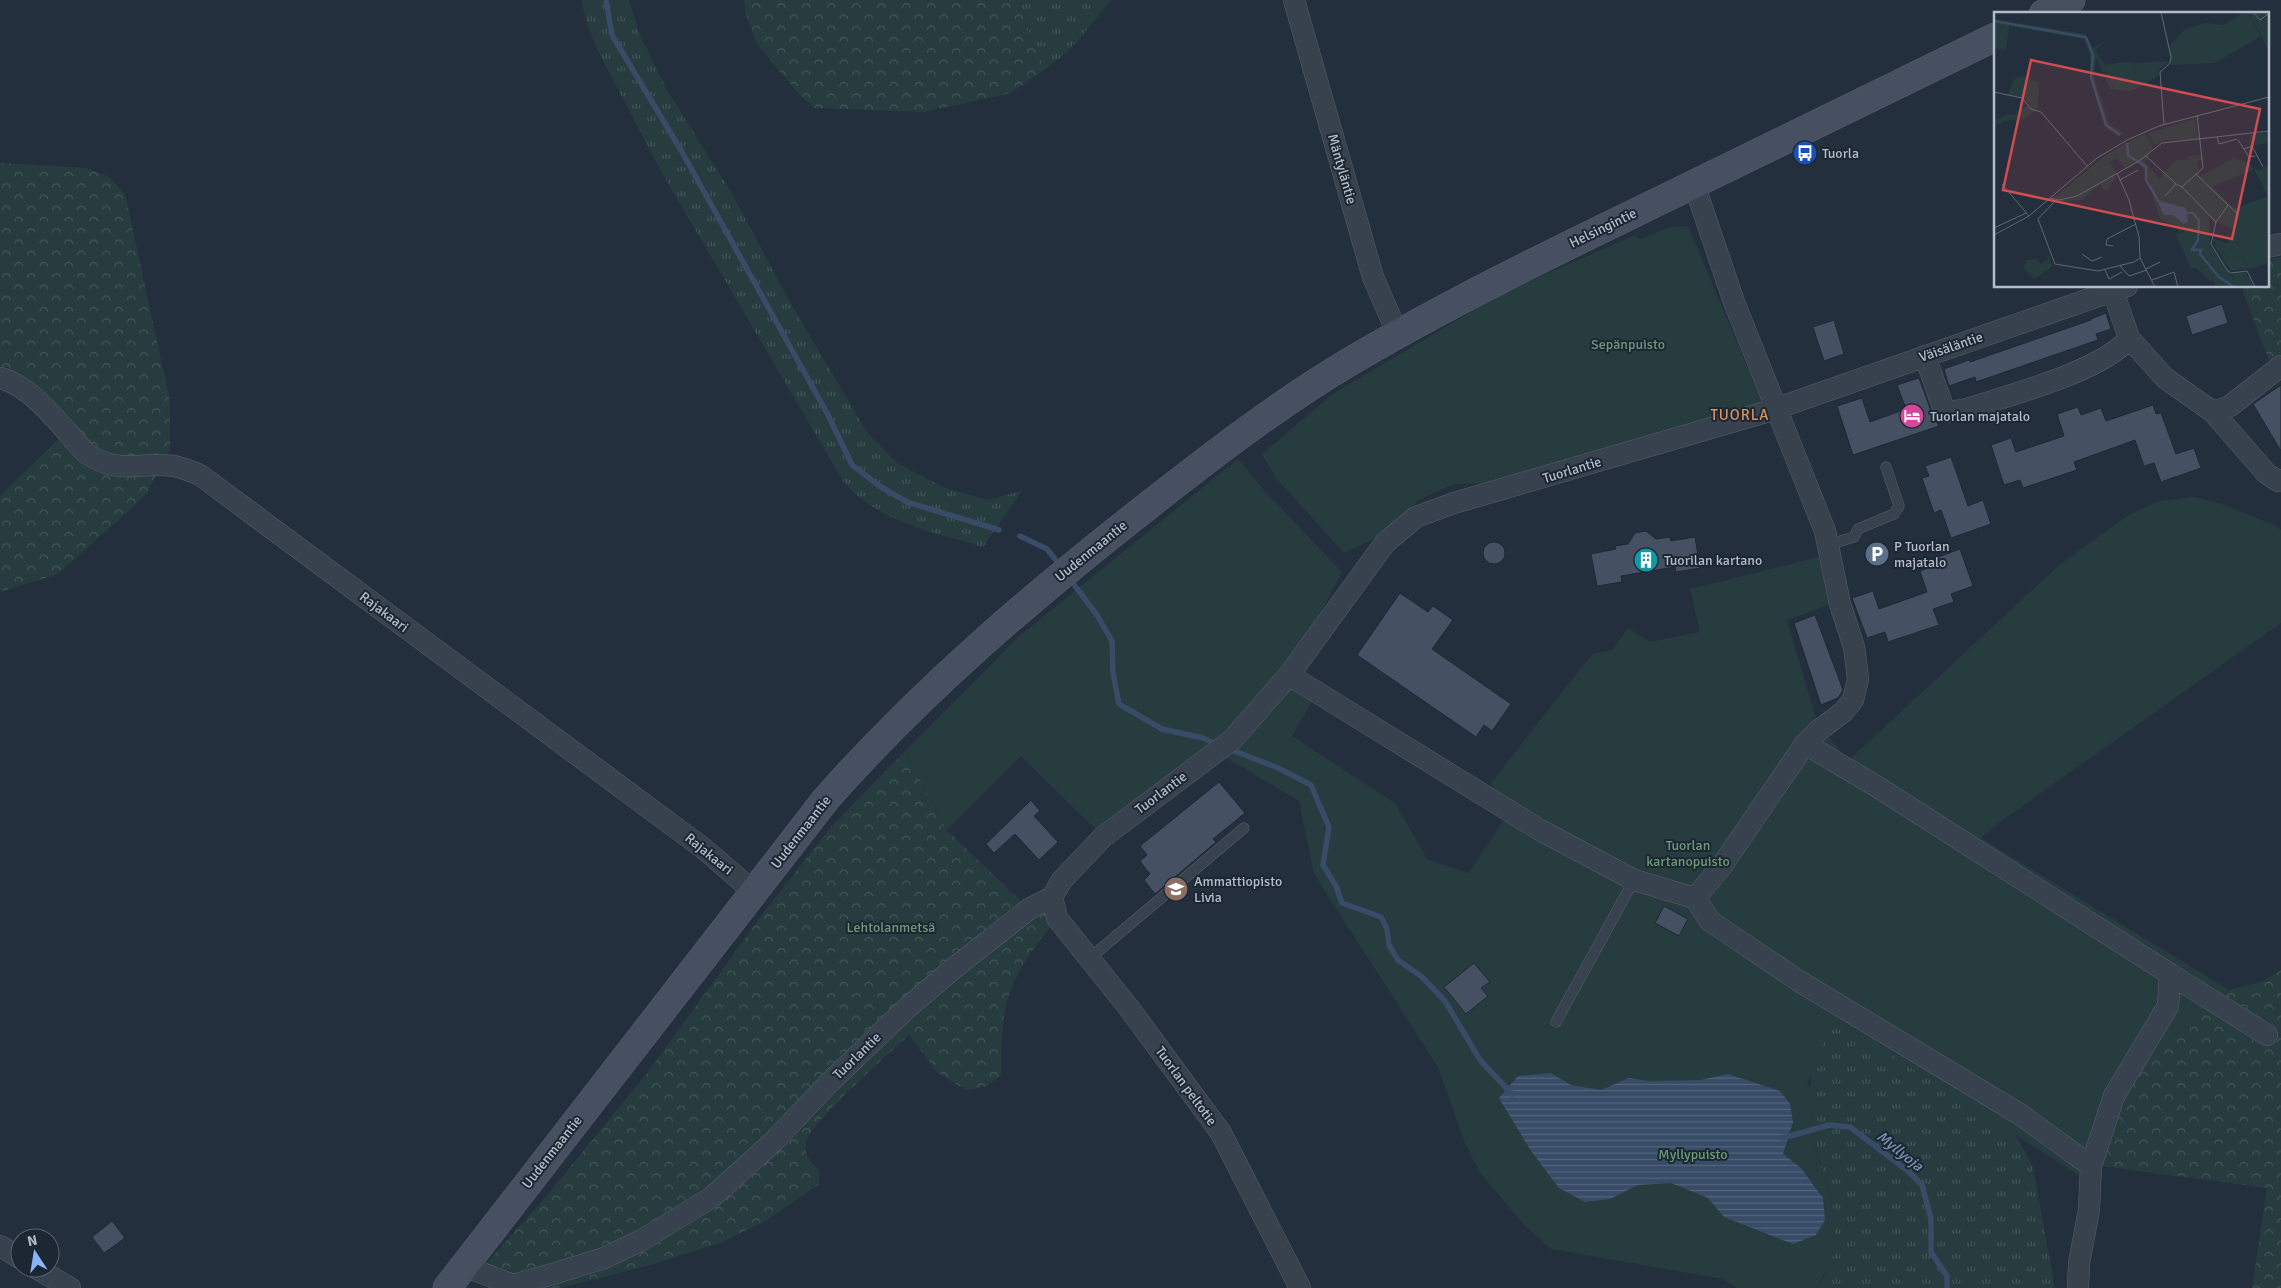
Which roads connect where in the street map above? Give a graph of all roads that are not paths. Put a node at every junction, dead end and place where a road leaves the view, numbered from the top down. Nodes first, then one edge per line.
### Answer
1 (1294, 0) edge
2 (2071, 0) edge
3 (2047, 12) edge
4 (1994, 37) edge
5 (1694, 184) junction
6 (2281, 244) edge
7 (2268, 247) edge
8 (2120, 289) edge
9 (1398, 335) junction
10 (2129, 338) junction
11 (1925, 356) junction
12 (2281, 366) edge
13 (0, 378) edge
14 (1776, 408) junction
15 (2212, 412) junction
16 (1226, 445) joint
17 (1886, 467) dead end
18 (2281, 480) edge
19 (1827, 545) junction
20 (1289, 675) junction
21 (1805, 744) junction
22 (1244, 828) dead end
23 (1634, 880) junction
24 (754, 892) junction
25 (1052, 897) junction
26 (1695, 898) junction
27 (1090, 958) junction
28 (2170, 974) junction
29 (1556, 1022) dead end
30 (2267, 1034) dead end
31 (2091, 1166) junction
32 (464, 1266) junction
33 (53, 1278) edge
34 (511, 1286) edge
35 (70, 1288) edge
36 (447, 1288) edge
37 (1300, 1288) edge
38 (2078, 1288) edge

1 - 9 street, Mäntyläntie
2 - 3 main road
4 - 5 main road, Helsingintie
5 - 9 main road, Helsingintie
5 - 14 street
6 - 7 street
8 - 10 street
8 - 11 street, Väisäläntie
9 - 16 main road, Helsingintie
10 - 11 street
10 - 15 street
11 - 14 street, Väisäläntie
12 - 15 street
13 - 24 street, Rajakaari
14 - 19 street
14 - 20 street, Tuorlantie
15 - 18 street
16 - 24 main road, Uudenmaantie
17 - 19 lane
19 - 21 street
20 - 23 street
20 - 25 street, Tuorlantie
21 - 26 street
21 - 28 street
22 - 27 lane
23 - 26 street
23 - 29 lane
24 - 32 main road, Uudenmaantie
25 - 27 street, Tuorlan peltotie
25 - 34 street, Tuorlantie
26 - 31 street
27 - 37 street, Tuorlan peltotie
28 - 30 street
28 - 31 street
31 - 38 street
32 - 34 street, Tuorlantie
32 - 36 main road, Uudenmaantie
33 - 35 street

